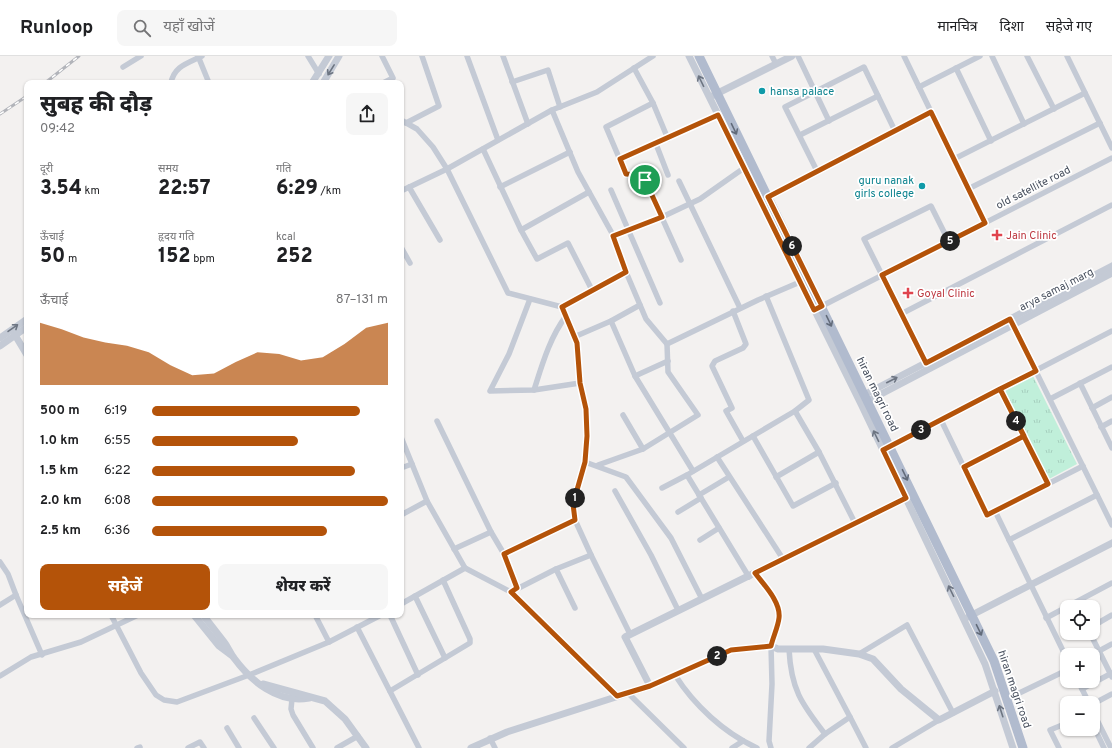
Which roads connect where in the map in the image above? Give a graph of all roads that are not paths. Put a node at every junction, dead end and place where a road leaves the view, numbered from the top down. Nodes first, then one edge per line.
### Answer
1 (141, 56) edge
2 (308, 56) edge
3 (330, 56) edge
4 (339, 56) edge
5 (382, 56) edge
6 (422, 56) edge
7 (466, 56) edge
8 (503, 56) edge
9 (653, 56) edge
10 (689, 56) edge
11 (699, 56) edge
12 (772, 56) edge
13 (792, 56) edge
14 (798, 56) edge
15 (904, 56) edge
16 (980, 56) edge
17 (992, 56) edge
18 (1028, 56) edge
19 (1067, 56) edge
20 (200, 57) edge
21 (776, 64) junction
22 (123, 67) dead end
23 (634, 68) junction
24 (956, 68) junction
25 (318, 74) junction
26 (172, 80) edge
27 (208, 80) edge
28 (314, 80) edge
29 (325, 80) edge
30 (389, 80) edge
31 (512, 82) junction
32 (919, 87) junction
33 (816, 92) junction
34 (1085, 93) junction
35 (713, 95) junction
36 (878, 96) junction
37 (653, 103) junction
38 (560, 107) junction
39 (1054, 109) junction
40 (552, 110) junction
41 (931, 112) junction
42 (718, 115) junction
43 (404, 121) edge
44 (829, 121) junction
45 (1100, 123) junction
46 (528, 124) junction
47 (1024, 124) junction
48 (895, 131) junction
49 (800, 135) junction
50 (668, 139) junction
51 (498, 140) junction
52 (991, 140) junction
53 (656, 144) junction
54 (1112, 148) edge
55 (483, 149) junction
56 (570, 152) junction
57 (1112, 158) edge
58 (620, 159) junction
59 (954, 159) junction
60 (744, 168) junction
61 (447, 169) junction
62 (817, 171) junction
63 (668, 175) dead end
64 (679, 181) dead end
65 (409, 187) junction
66 (500, 187) junction
67 (968, 189) junction
68 (404, 190) edge
69 (611, 190) dead end
70 (589, 192) junction
71 (768, 197) junction
72 (690, 204) junction
73 (1112, 205) edge
74 (662, 217) junction
75 (985, 223) junction
76 (521, 230) junction
77 (628, 231) junction
78 (613, 236) junction
79 (440, 240) dead end
80 (949, 242) junction
81 (404, 252) edge
82 (681, 260) dead end
83 (410, 263) dead end
84 (1112, 266) edge
85 (626, 272) junction
86 (1112, 273) edge
87 (882, 275) junction
88 (800, 282) junction
89 (592, 290) junction
90 (766, 296) junction
91 (530, 299) junction
92 (660, 304) dead end
93 (640, 305) junction
94 (562, 307) junction
95 (740, 308) junction
96 (818, 308) junction
97 (733, 311) junction
98 (901, 314) junction
99 (566, 316) junction
100 (24, 321) edge
101 (611, 321) junction
102 (1011, 321) junction
103 (24, 329) edge
104 (1112, 331) edge
105 (15, 335) junction
106 (574, 337) junction
107 (0, 338) edge
108 (667, 344) junction
109 (0, 346) edge
110 (24, 350) edge
111 (668, 361) junction
112 (926, 363) junction
113 (1112, 366) edge
114 (1036, 371) junction
115 (635, 376) junction
116 (580, 383) junction
117 (1080, 383) junction
118 (1000, 389) junction
119 (534, 390) junction
120 (1112, 397) edge
121 (863, 399) junction
122 (1050, 399) junction
123 (1092, 408) junction
124 (794, 411) junction
125 (623, 415) dead end
126 (941, 420) junction
127 (437, 421) dead end
128 (1112, 421) edge
129 (1101, 427) junction
130 (670, 431) junction
131 (753, 436) junction
132 (1024, 436) junction
133 (743, 442) junction
134 (404, 444) edge
135 (886, 448) junction
136 (1112, 448) edge
137 (643, 449) junction
138 (819, 452) junction
139 (717, 457) junction
140 (585, 462) junction
141 (412, 464) junction
142 (598, 466) junction
143 (1082, 466) junction
144 (404, 467) edge
145 (964, 467) junction
146 (693, 471) junction
147 (687, 475) junction
148 (729, 477) junction
149 (776, 477) junction
150 (836, 483) junction
151 (1048, 484) junction
152 (662, 488) dead end
153 (615, 491) dead end
154 (1097, 495) junction
155 (700, 496) junction
156 (910, 496) junction
157 (427, 501) junction
158 (404, 512) edge
159 (678, 512) dead end
160 (996, 512) junction
161 (575, 520) junction
162 (855, 523) junction
163 (1112, 525) edge
164 (719, 528) junction
165 (491, 532) junction
166 (700, 540) dead end
167 (1009, 540) junction
168 (1112, 543) edge
169 (454, 550) junction
170 (504, 554) junction
171 (591, 555) junction
172 (783, 560) junction
173 (0, 562) edge
174 (465, 568) junction
175 (556, 569) junction
176 (752, 575) junction
177 (443, 580) junction
178 (1112, 583) edge
179 (1030, 585) junction
180 (517, 588) junction
181 (511, 592) junction
182 (16, 595) junction
183 (415, 596) junction
184 (702, 599) junction
185 (1084, 600) edge
186 (404, 602) edge
187 (0, 605) edge
188 (575, 608) dead end
189 (678, 610) junction
190 (1060, 612) edge
191 (24, 613) edge
192 (1112, 615) edge
193 (968, 617) junction
194 (26, 618) edge
195 (113, 618) edge
196 (132, 618) edge
197 (196, 618) edge
198 (205, 618) edge
199 (317, 618) edge
200 (376, 618) edge
201 (391, 618) edge
202 (1046, 618) junction
203 (1100, 622) edge
204 (117, 626) junction
205 (357, 627) junction
206 (630, 634) junction
207 (329, 642) junction
208 (1112, 644) edge
209 (771, 646) junction
210 (1061, 648) edge
211 (789, 649) junction
212 (814, 649) junction
213 (1100, 650) edge
214 (1100, 653) edge
215 (859, 654) junction
216 (42, 655) junction
217 (233, 657) junction
218 (445, 658) junction
219 (1060, 673) edge
220 (1111, 674) edge
221 (250, 675) junction
222 (418, 675) junction
223 (675, 675) junction
224 (0, 676) edge
225 (257, 682) junction
226 (650, 686) junction
227 (1082, 689) joint
228 (390, 691) junction
229 (995, 691) junction
230 (628, 693) junction
231 (1112, 694) edge
232 (617, 696) junction
233 (1085, 696) edge
234 (309, 698) junction
235 (292, 699) junction
236 (1007, 699) junction
237 (1100, 700) edge
238 (953, 713) junction
239 (850, 717) junction
240 (254, 718) dead end
241 (939, 720) junction
242 (1060, 726) edge
243 (1100, 726) edge
244 (227, 728) dead end
245 (824, 734) junction
246 (358, 736) junction
247 (1098, 736) edge
248 (490, 738) junction
249 (743, 741) junction
250 (1111, 747) edge
251 (188, 748) edge
252 (204, 748) edge
253 (239, 748) edge
254 (274, 748) edge
255 (313, 748) edge
256 (337, 748) edge
257 (366, 748) edge
258 (419, 748) edge
259 (471, 748) edge
260 (495, 748) edge
261 (684, 748) edge
262 (732, 748) edge
263 (757, 748) edge
264 (771, 748) edge
265 (809, 748) edge
266 (866, 748) edge
267 (892, 748) edge
268 (1013, 748) edge
269 (1023, 748) edge
270 (1059, 748) edge
271 (1104, 748) edge

1 - 22 street
2 - 25 street
3 - 25 street
4 -> 29 street
5 - 30 street
6 - 43 street
7 - 51 street
8 - 31 street
9 - 23 street
35 -> 10 street
11 - 35 main road, hiran magri road
12 - 21 street
13 - 21 street
14 - 33 street
15 - 32 street
16 - 24 street
17 - 47 street
18 - 39 street
19 - 34 street
20 - 26 street
20 - 27 street
21 - 35 street
23 - 37 street
23 - 38 street
24 - 32 street
24 - 52 street
25 - 28 street
31 - 38 street
31 - 46 street
32 - 41 street
33 - 36 street
33 - 44 street
33 - 49 street
34 - 39 street
34 - 45 street
35 - 42 street
35 -> 71 main road, hiran magri road
36 - 44 street
36 - 48 street
37 - 50 street
37 - 58 street
38 - 40 street
39 - 47 street
40 - 46 street
40 - 56 street
41 - 48 street
41 - 59 street
42 - 50 street
42 - 60 street
43 - 61 street
44 - 49 street
45 - 54 street
45 - 67 street
46 - 51 street
47 - 52 street
48 - 62 street
49 - 62 street
50 - 53 street
51 - 55 street
52 - 59 street
53 - 58 street
53 - 63 street
55 - 61 street
55 - 66 street
56 - 66 street
56 - 70 street
57 - 75 street, old satellite road
58 - 74 street
59 - 67 street
60 - 72 street
60 - 88 street
61 - 65 street
61 - 91 street
62 - 71 street
64 - 72 street
65 - 68 street
65 - 79 street
66 - 76 street
67 - 75 street
69 - 77 street
70 - 76 street
70 - 78 street
71 - 96 main road, hiran magri road
72 - 74 street
72 - 95 street
73 - 98 street
74 - 77 street
74 - 82 street
75 - 80 street, old satellite road
76 - 89 street
77 - 78 street
77 - 92 street
78 - 85 street
80 - 87 street, old satellite road
80 - 87 street
81 - 83 street
84 - 102 street
85 - 89 street
85 - 93 street
86 - 102 street, arya samaj marg
87 - 96 street, old satellite road
87 - 98 street
88 - 90 street
88 - 96 street
89 - 94 street
90 - 95 street
90 - 124 street
91 - 94 street
91 - 119 street
93 - 101 street
93 - 108 street
94 - 99 street
95 - 97 street
96 - 121 main road, hiran magri road
97 - 108 street
97 - 133 street
98 - 112 street
99 - 106 street
99 - 119 street
107 -> 100 street
101 - 106 street
101 - 115 street
102 - 112 street
102 - 114 street
102 - 121 street, arya samaj marg
103 - 105 street
104 - 114 street
105 - 109 street
105 - 110 street
106 - 116 street
108 - 111 street
111 - 115 street
111 - 130 street
121 -> 112 street
113 - 117 street
114 - 118 street
114 - 122 street
115 - 130 street
116 - 119 street
116 - 140 street
117 - 122 street
117 - 123 street
118 - 126 street
118 - 132 street
120 - 123 street
121 - 135 main road, hiran magri road
122 - 143 street
123 - 129 street
124 - 131 street
124 - 138 street
125 - 137 street
126 - 135 street
126 - 145 street
127 - 165 street
128 - 129 street
129 - 136 street
130 - 137 street
130 - 146 street
131 - 133 street
131 - 149 street
132 - 145 street
132 - 151 street
133 - 139 street
134 - 141 street
135 - 156 main road, hiran magri road
137 - 142 street
138 - 149 street
138 - 150 street
139 - 146 street
139 - 148 street
140 - 142 street
140 - 161 street
141 - 144 street
141 - 157 street
142 - 184 street
143 - 151 street
143 - 154 street
145 - 160 street
146 - 147 street
147 - 152 street
147 - 155 street
148 - 155 street
148 - 172 street
149 - 150 street
150 - 162 street
151 - 160 street
153 - 189 street
154 - 163 street
154 - 167 street
155 - 159 street
155 - 164 street
156 - 162 street
156 - 193 main road, hiran magri road
157 - 158 street
157 - 169 street
160 - 167 street
161 - 170 street
161 - 171 street
162 - 172 street
164 - 166 street
164 - 176 street
165 - 169 street
165 - 170 street
167 - 179 street
168 - 179 street
169 - 174 street
170 - 180 street
171 - 175 street
171 - 206 street
172 - 176 street
173 - 182 street
174 - 177 street
174 - 181 street
175 - 180 street
175 - 188 street
176 - 184 street
176 - 209 street
177 - 183 street
177 - 218 street
178 - 185 street
179 - 193 street
179 - 202 street
180 - 181 street
181 - 232 street
182 - 187 street
182 - 191 street
183 - 186 street
183 - 218 street
184 - 189 street
189 - 206 street
190 - 202 street
192 - 203 street
193 - 229 street
193 -> 236 main road, hiran magri road
194 - 216 street
195 - 204 street
196 - 204 street
197 - 217 street
198 - 217 street
199 - 207 street
200 - 205 street
201 - 222 street
202 - 210 street
204 - 216 street
204 - 221 street
205 - 207 street
205 - 228 street
206 - 226 street
207 - 221 street
208 - 213 street
209 - 211 street
209 - 223 street
209 - 264 street
211 - 212 street
211 - 245 street
212 - 215 street
212 - 239 street
214 - 220 street
215 - 238 street
215 - 241 street
216 - 224 street
217 - 221 street
218 - 222 street
219 - 236 street
220 - 227 street
221 - 225 street
222 - 228 street
223 - 226 street
223 - 249 street
225 - 234 street
225 - 235 street
226 - 230 street
227 - 233 street
228 - 258 street
229 - 238 street
268 -> 229 street
230 - 232 street
230 - 261 street
231 - 237 street
232 - 248 street
234 - 235 street
234 - 246 street
235 - 255 street
236 - 269 main road, hiran magri road
238 - 241 street
239 - 245 street
239 - 266 street
240 - 254 street
241 - 267 street
242 - 270 street
243 - 250 street
244 - 253 street
245 - 265 street
246 - 256 street
246 - 257 street
247 - 271 street
248 - 259 street
248 - 260 street
249 - 262 street
249 - 263 street
251 - 252 street

